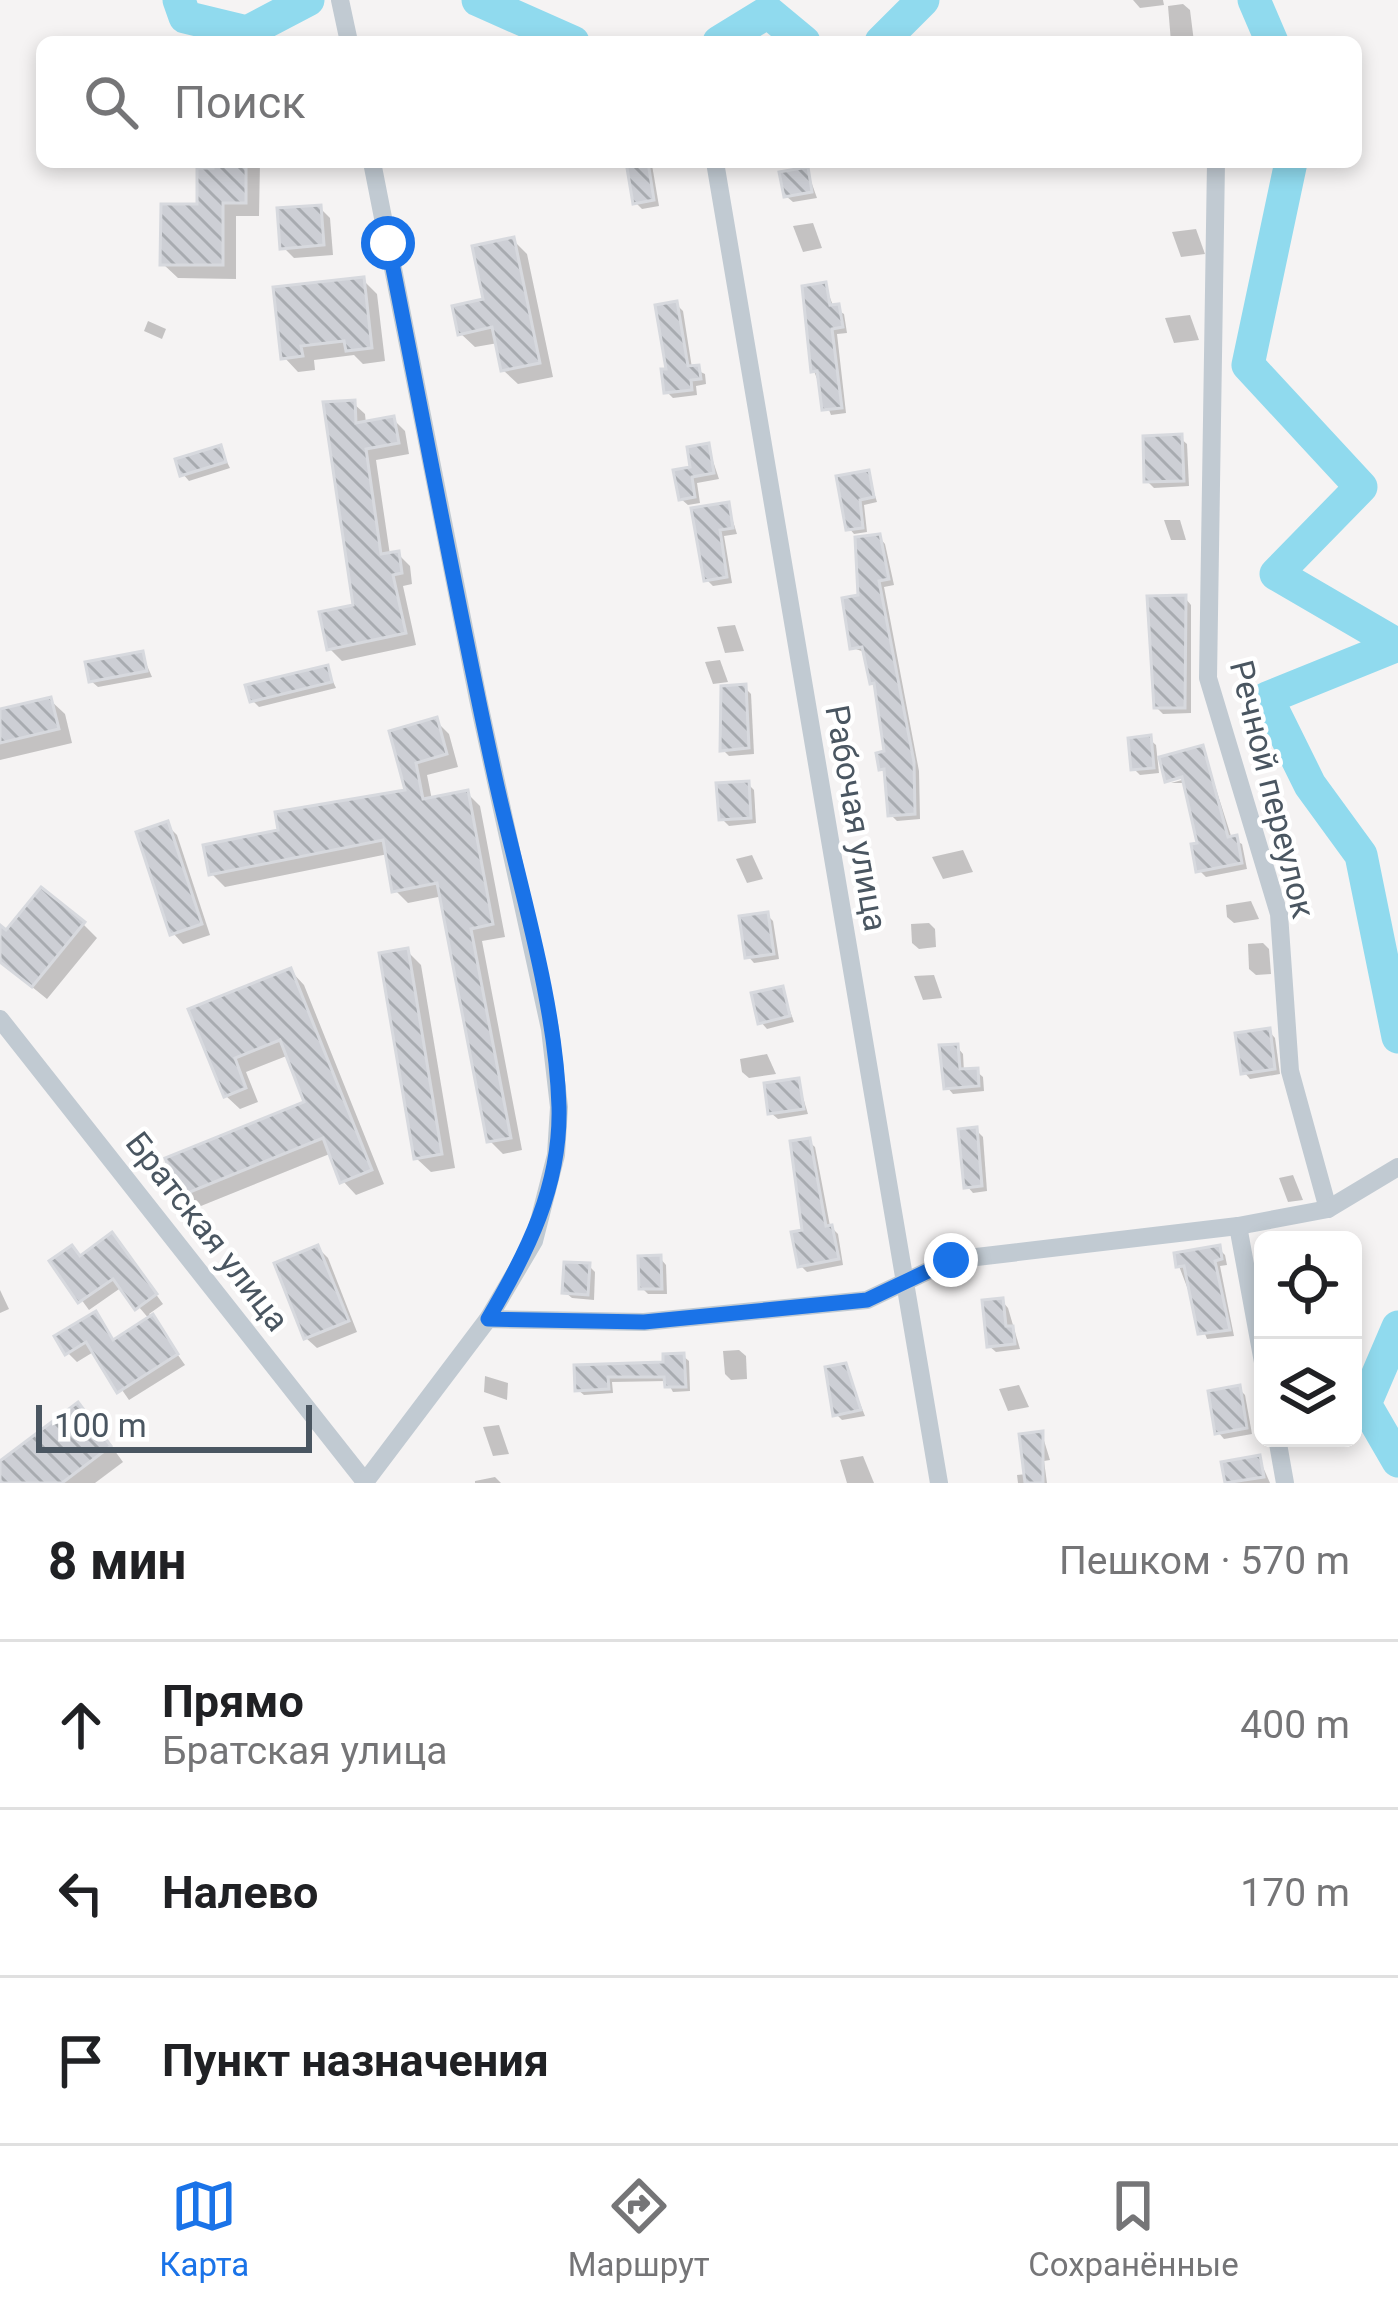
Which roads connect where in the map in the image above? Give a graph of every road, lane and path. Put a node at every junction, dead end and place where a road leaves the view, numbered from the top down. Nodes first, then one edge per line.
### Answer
1 (341, 5) edge
2 (348, 36) edge
3 (373, 168) edge
4 (716, 168) edge
5 (1216, 168) edge
6 (0, 1019) edge
7 (1398, 1167) edge
8 (1328, 1209) junction
9 (1238, 1226) junction
10 (904, 1278) junction
11 (488, 1319) junction
12 (1259, 1339) edge
13 (1279, 1447) edge
14 (366, 1482) edge
15 (939, 1483) edge
16 (1285, 1483) edge

1 - 2 street
3 - 11 street, Братская улица
4 - 10 street, Рабочая улица
5 - 8 street, Речной переулок
6 - 14 street, Братская улица
7 - 8 street
8 - 9 street
9 - 10 street
9 - 12 street
10 - 11 street
10 - 15 street, Рабочая улица
11 - 14 street, Братская улица
13 - 16 street

